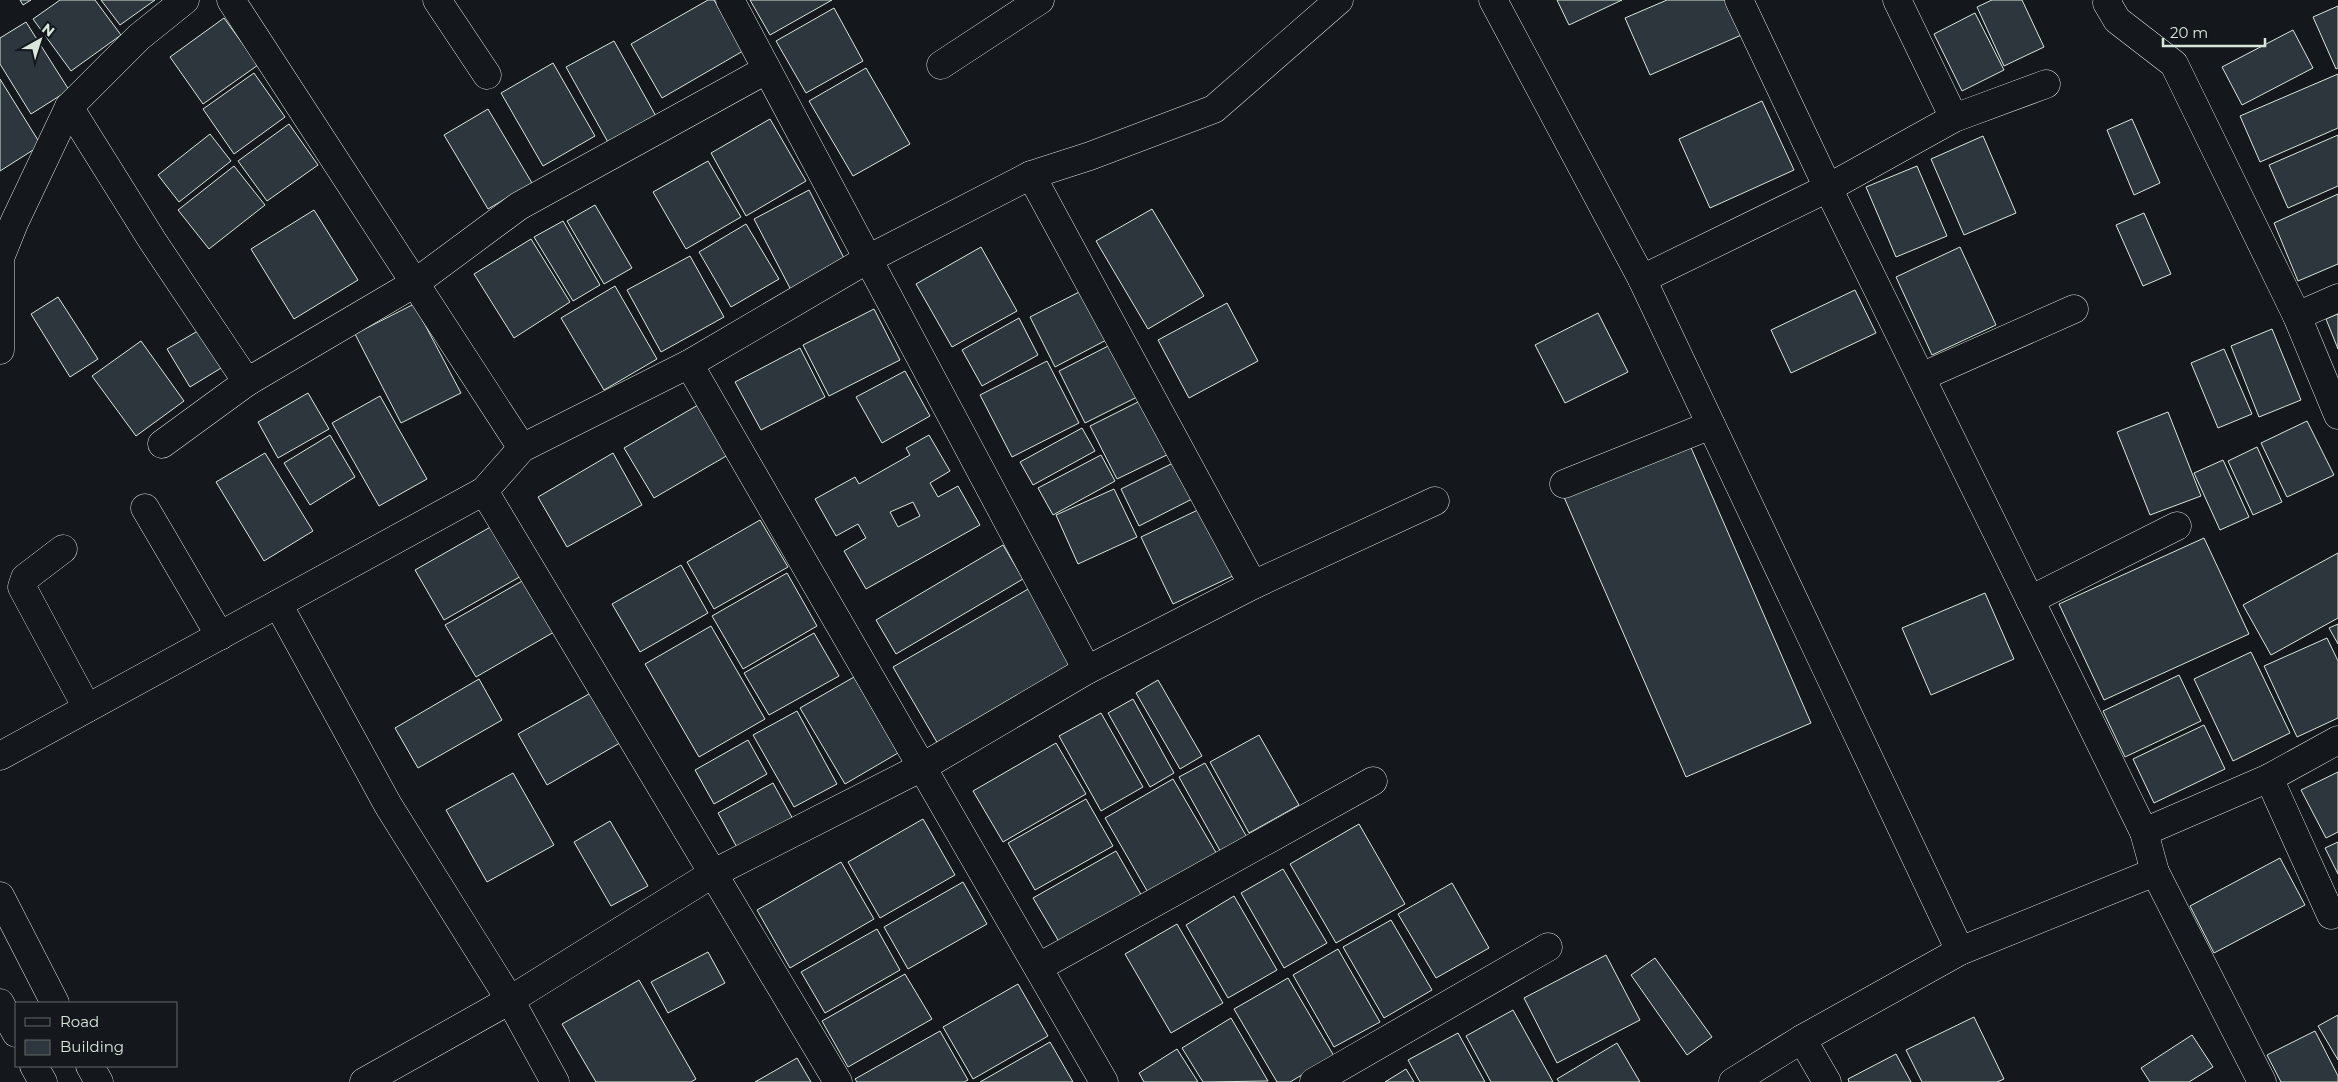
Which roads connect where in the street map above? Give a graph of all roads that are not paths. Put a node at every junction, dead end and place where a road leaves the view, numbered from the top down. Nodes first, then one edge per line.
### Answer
1 (185, 0) edge
2 (231, 0) edge
3 (436, 0) edge
4 (730, 0) edge
5 (1040, 0) edge
6 (1339, 0) edge
7 (1493, 0) edge
8 (1739, 0) edge
9 (1896, 0) edge
10 (2108, 0) edge
11 (942, 65) dead end
12 (766, 70) junction
13 (488, 75) dead end
14 (2046, 84) dead end
15 (69, 106) junction
16 (1954, 118) junction
17 (1031, 175) junction
18 (1828, 188) junction
19 (868, 259) junction
20 (1642, 279) junction
21 (415, 283) junction
22 (2338, 298) edge
23 (2074, 309) dead end
24 (2297, 316) junction
25 (0, 350) edge
26 (690, 364) junction
27 (1921, 378) junction
28 (247, 382) junction
29 (2338, 416) edge
30 (1711, 425) junction
31 (162, 444) dead end
32 (522, 448) junction
33 (1564, 484) dead end
34 (484, 491) junction
35 (1435, 501) dead end
36 (145, 508) dead end
37 (2177, 526) dead end
38 (63, 549) dead end
39 (1254, 585) junction
40 (2030, 600) junction
41 (278, 604) junction
42 (220, 636) junction
43 (1087, 670) junction
44 (87, 708) junction
45 (2338, 740) edge
46 (0, 756) edge
47 (924, 766) junction
48 (2270, 778) junction
49 (1373, 782) dead end
50 (2144, 832) junction
51 (2155, 872) junction
52 (712, 874) junction
53 (0, 896) edge
54 (2331, 915) dead end
55 (1548, 947) dead end
56 (1960, 951) junction
57 (1039, 967) junction
58 (510, 1000) junction
59 (54, 1002) edge
60 (0, 1004) edge
61 (15, 1031) edge
62 (1802, 1039) junction
63 (35, 1067) edge
64 (91, 1067) edge
65 (43, 1082) edge
66 (99, 1082) edge
67 (364, 1082) edge
68 (554, 1082) edge
69 (838, 1082) edge
70 (1104, 1082) edge
71 (1314, 1082) edge
72 (1733, 1082) edge
73 (1827, 1082) edge
74 (2262, 1082) edge

1 - 15 street
2 - 21 street
3 - 13 street
4 - 12 street
5 - 11 street
6 - 17 street
7 - 20 street
8 - 18 street
9 - 16 street
10 - 24 street
12 - 19 street
12 - 21 street
14 - 16 street
15 - 25 street
15 - 28 street
16 - 18 street
17 - 19 street
17 - 39 street
18 - 20 street
18 - 27 street
19 - 26 street
19 - 43 street
20 - 30 street
21 - 28 street
21 - 32 street
22 - 24 street
23 - 27 street
24 - 29 street
26 - 32 street
26 - 47 street
27 - 40 street
28 - 31 street
30 - 33 street
30 - 56 street
32 - 34 street
34 - 41 street
34 - 52 street
35 - 39 street
36 - 42 street
37 - 40 street
38 - 44 street
39 - 43 street
40 - 50 street
41 - 42 street
41 - 58 street
42 - 44 street
43 - 47 street
44 - 46 street
45 - 48 street
47 - 52 street
47 - 57 street
48 - 50 street
48 - 54 street
49 - 57 street
50 - 51 street
51 - 56 street
51 - 74 street
52 - 58 street
52 - 69 street
53 - 59 street
55 - 71 street
56 - 62 street
57 - 70 street
58 - 67 street
58 - 68 street
60 - 61 street
62 - 72 street
62 - 73 street
63 - 65 street
64 - 66 street

